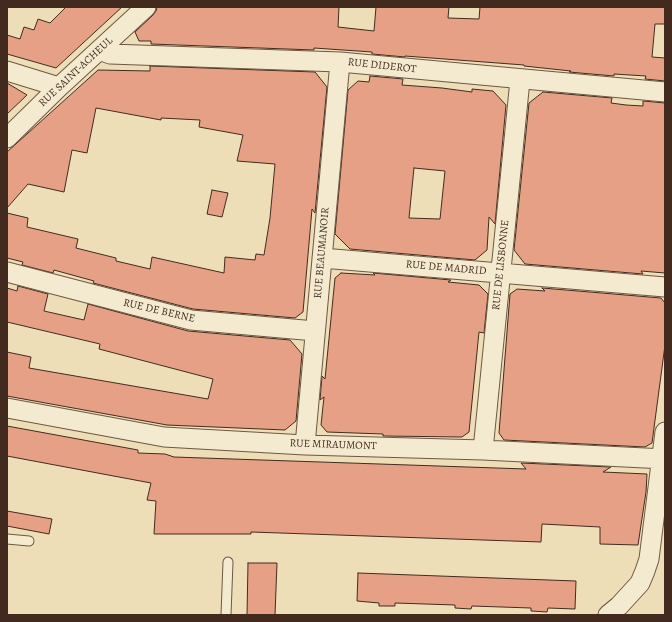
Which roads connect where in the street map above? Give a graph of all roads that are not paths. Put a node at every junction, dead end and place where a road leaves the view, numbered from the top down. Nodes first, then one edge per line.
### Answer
1 (146, 7) edge
2 (99, 50) junction
3 (340, 62) junction
4 (7, 71) edge
5 (520, 80) junction
6 (59, 87) junction
7 (665, 92) edge
8 (7, 138) edge
9 (322, 258) junction
10 (7, 272) edge
11 (501, 273) junction
12 (665, 287) edge
13 (315, 331) junction
14 (7, 408) edge
15 (665, 432) edge
16 (305, 445) junction
17 (483, 450) junction
18 (663, 459) edge
19 (7, 539) edge
20 (29, 541) dead end
21 (228, 562) dead end
22 (226, 615) edge
23 (608, 615) edge

1 - 2 street, RUE SAINT-ACHEUL
2 - 3 street, RUE DIDEROT
2 - 6 street, RUE SAINT-ACHEUL
3 - 5 street, RUE DIDEROT
3 - 9 street, RUE BEAUMANOIR
4 - 6 street
5 - 7 street, RUE DIDEROT
5 - 11 street, RUE DE LISBONNE
6 - 8 street, RUE SAINT-ACHEUL
9 - 11 street, RUE DE MADRID
9 - 13 street, RUE BEAUMANOIR
10 - 13 street, RUE DE BERNE
11 - 12 street, RUE DE MADRID
11 - 17 street, RUE DE LISBONNE
13 - 16 street, RUE BEAUMANOIR
14 - 16 street, RUE MIRAUMONT
15 - 18 street
16 - 17 street, RUE MIRAUMONT
17 - 18 street, RUE MIRAUMONT
18 - 23 street
19 - 20 lane
21 - 22 lane

